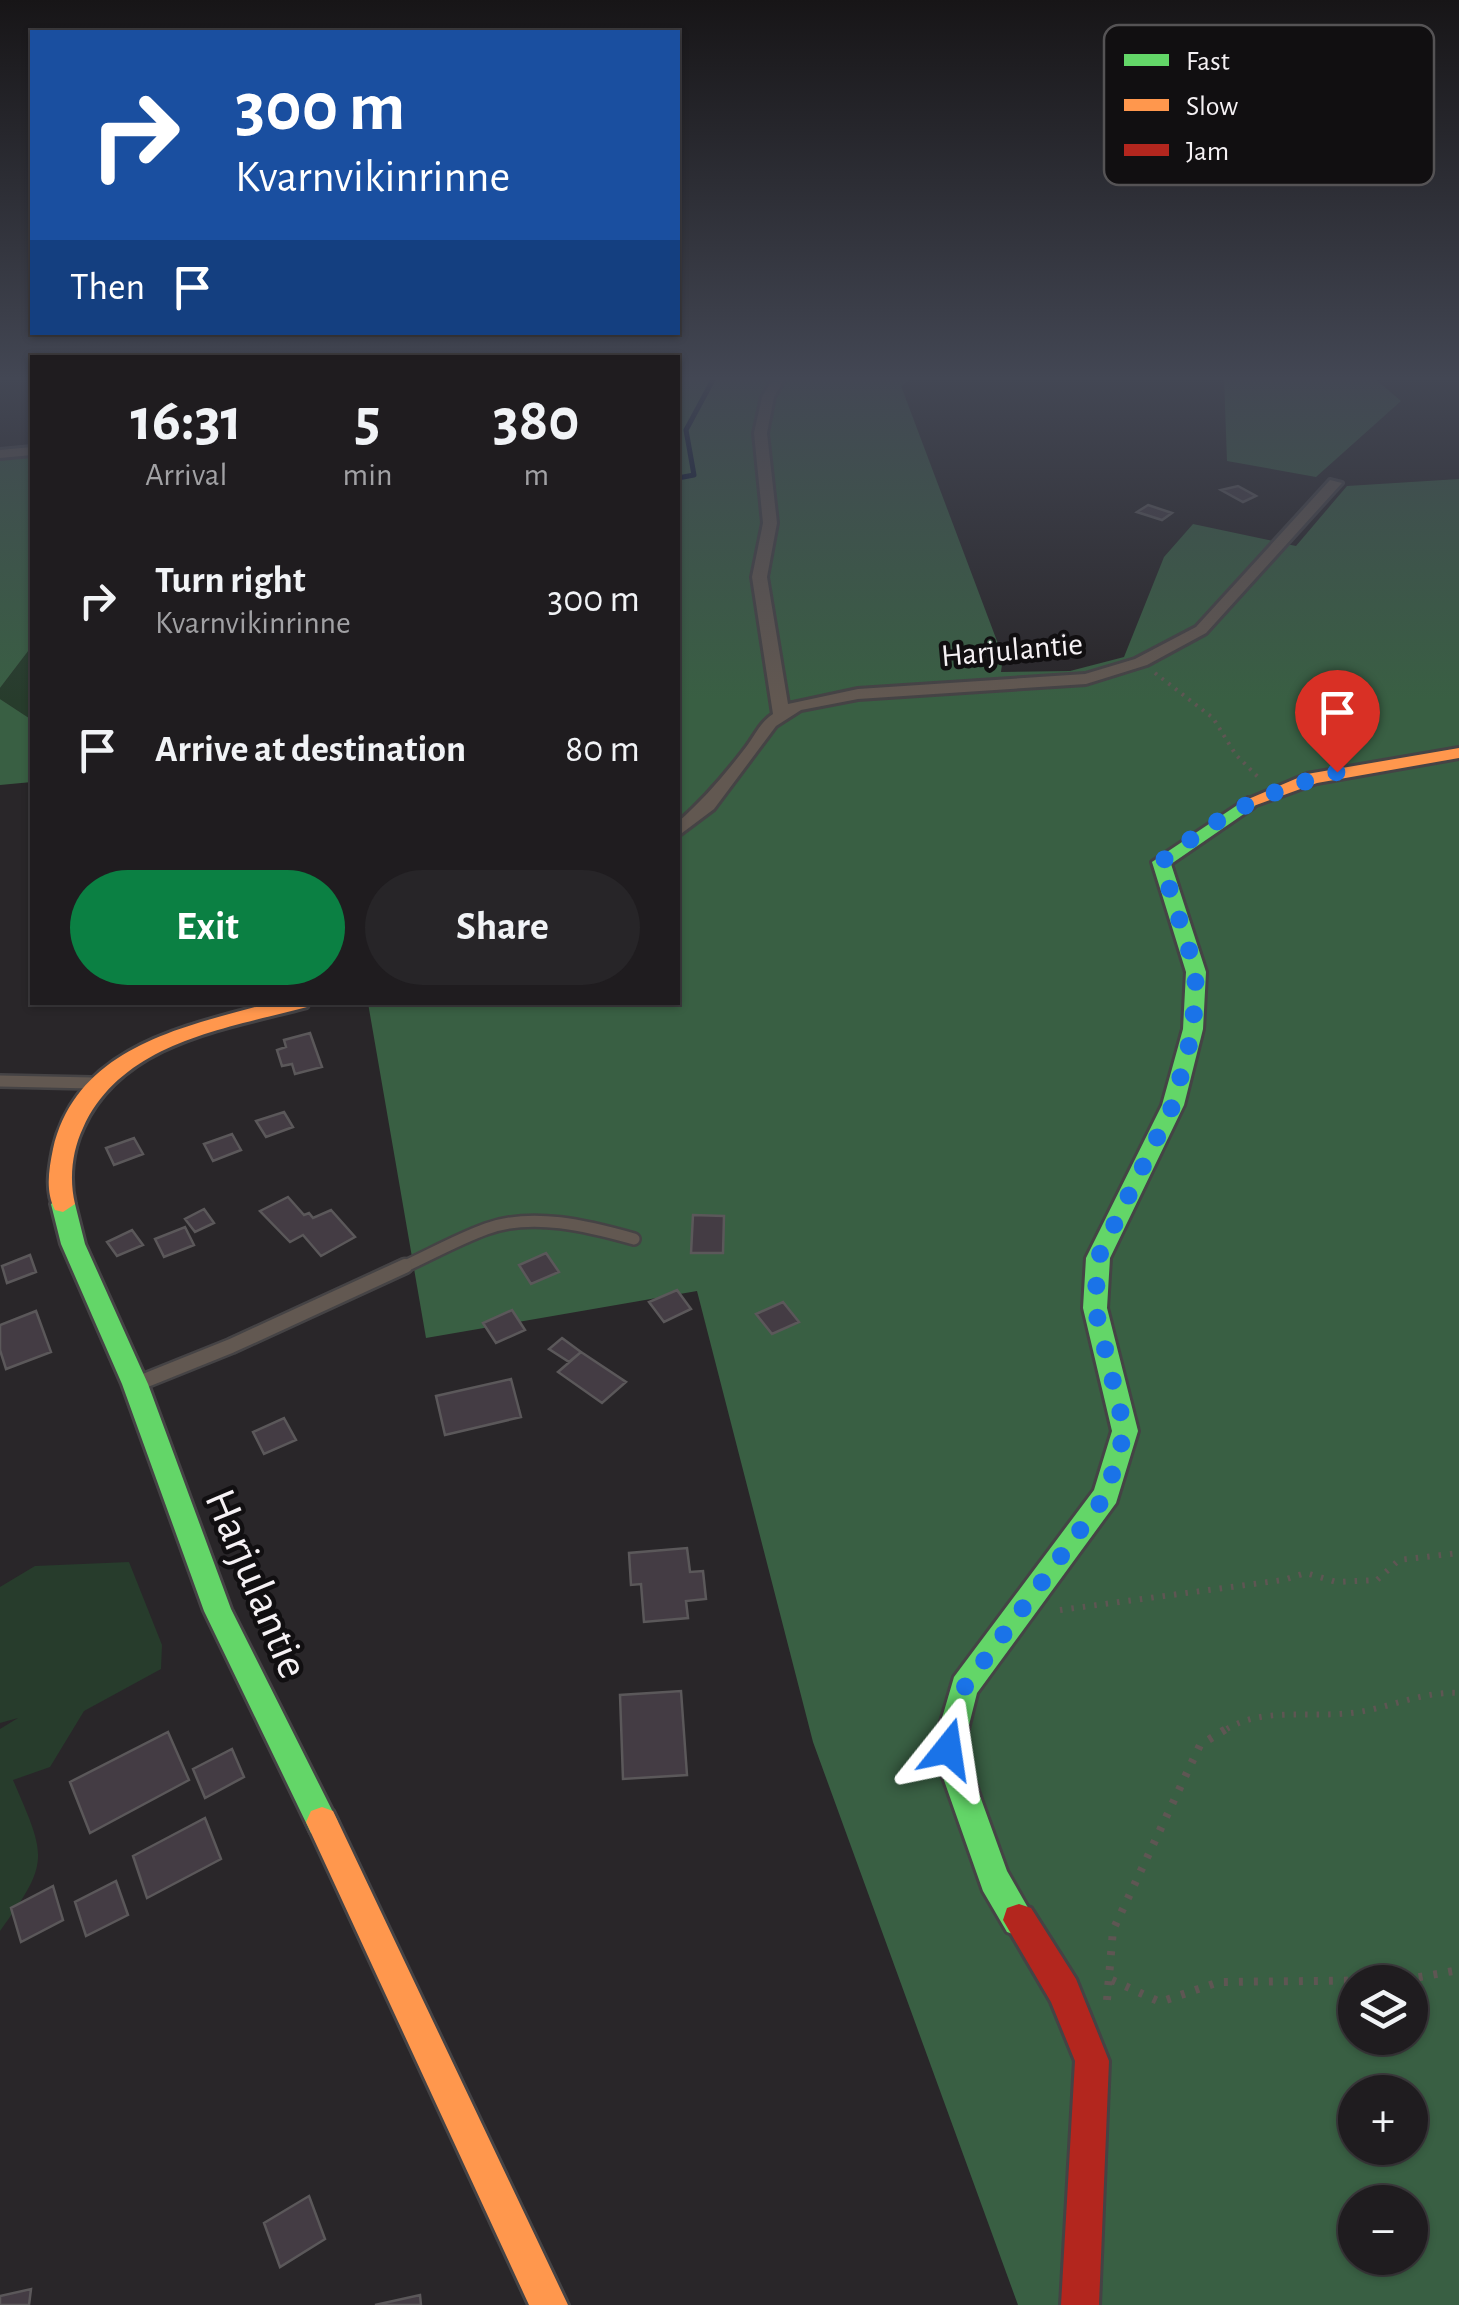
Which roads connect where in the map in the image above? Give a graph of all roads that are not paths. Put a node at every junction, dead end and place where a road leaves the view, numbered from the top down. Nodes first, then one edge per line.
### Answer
1 (765, 486) edge
2 (1331, 486) edge
3 (781, 712) junction
4 (1459, 752) edge
5 (680, 829) edge
6 (290, 1005) edge
7 (0, 1080) edge
8 (96, 1084) junction
9 (634, 1239) dead end
10 (135, 1384) junction
11 (549, 2305) edge
12 (1080, 2305) edge

1 - 3 street
2 - 3 street, Harjulantie
3 - 5 street
4 - 12 street
6 - 8 street, Harjulantie
7 - 8 lane
8 - 10 street, Harjulantie
9 - 10 lane
10 - 11 street, Harjulantie

